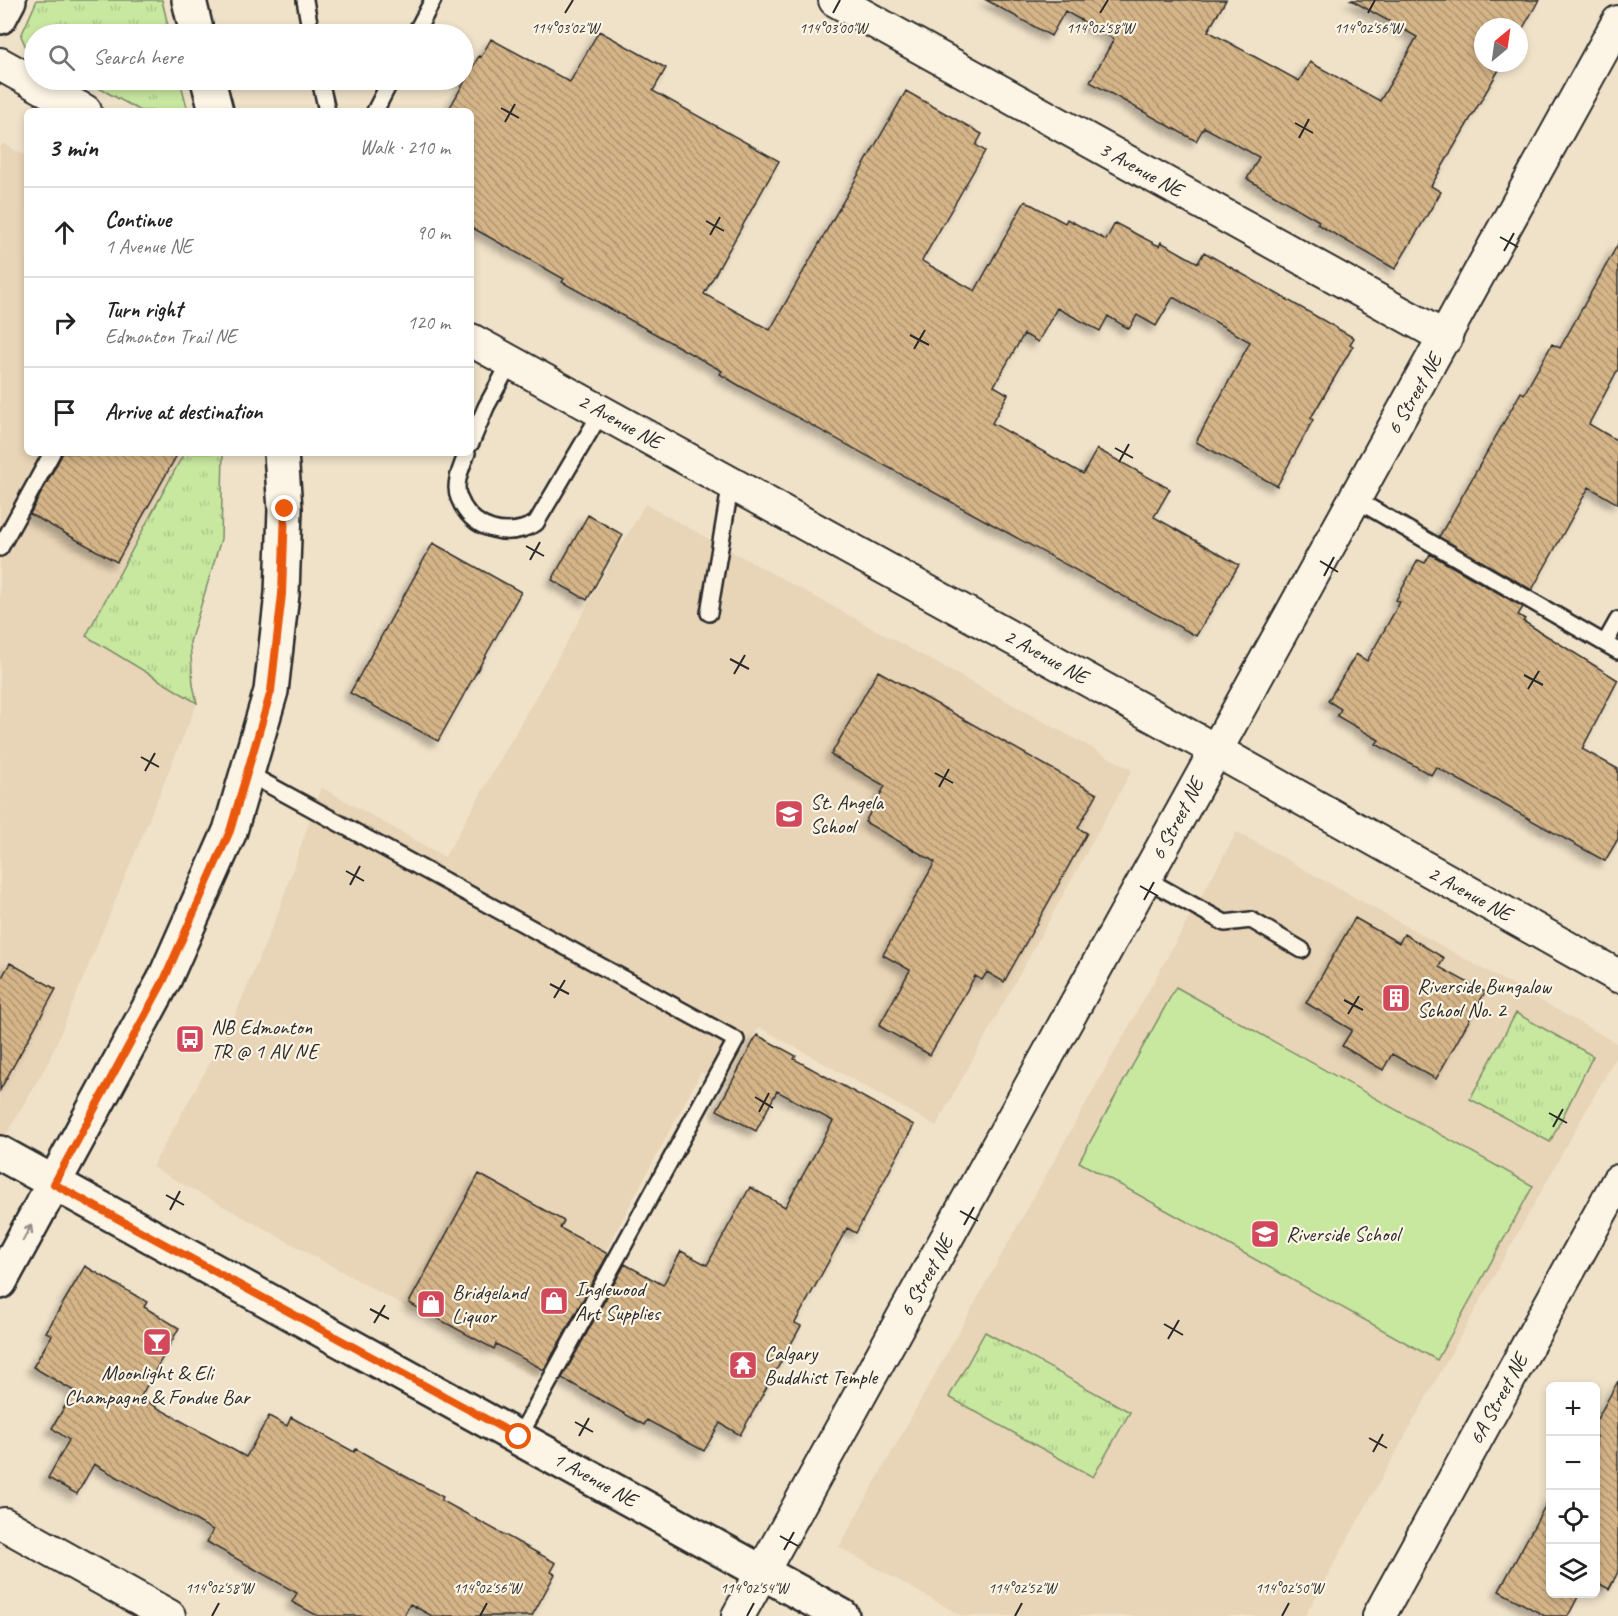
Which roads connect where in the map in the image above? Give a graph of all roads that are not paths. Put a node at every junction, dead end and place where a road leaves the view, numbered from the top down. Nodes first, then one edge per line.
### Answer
1 (9, 0) edge
2 (189, 0) edge
3 (304, 0) edge
4 (433, 0) edge
5 (835, 0) edge
6 (0, 17) edge
7 (1618, 22) edge
8 (195, 24) edge
9 (309, 24) edge
10 (420, 24) edge
11 (0, 64) edge
12 (24, 77) edge
13 (47, 90) edge
14 (211, 90) edge
15 (323, 90) edge
16 (386, 90) edge
17 (80, 108) edge
18 (215, 108) edge
19 (326, 108) edge
20 (377, 108) edge
21 (1446, 338) junction
22 (474, 342) edge
23 (511, 362) junction
24 (602, 411) junction
25 (474, 436) edge
26 (50, 456) edge
27 (281, 456) edge
28 (466, 456) edge
29 (731, 482) junction
30 (1355, 499) junction
31 (0, 548) edge
32 (710, 613) dead end
33 (1618, 620) edge
34 (1612, 647) edge
35 (1215, 750) junction
36 (249, 774) junction
37 (1146, 879) junction
38 (1302, 950) dead end
39 (1618, 976) edge
40 (0, 1153) edge
41 (1618, 1181) edge
42 (54, 1184) junction
43 (0, 1282) edge
44 (519, 1437) junction
45 (4, 1524) dead end
46 (762, 1571) junction
47 (168, 1616) edge
48 (738, 1616) edge
49 (842, 1616) edge
50 (1379, 1616) edge

1 - 6 main road
2 - 8 main road
3 - 9 lane
4 - 10 lane
5 - 21 street, 3 Avenue NE
7 - 21 street, 6 Street NE
11 - 12 street
13 - 17 street
14 - 18 main road
15 - 19 lane
16 - 20 lane
21 - 30 street, 6 Street NE
22 - 23 street, 2 Avenue NE
23 - 24 street, 2 Avenue NE
23 - 25 lane
24 - 28 lane
24 - 29 street, 2 Avenue NE
26 - 31 lane
27 - 36 main road
29 - 32 lane
29 - 35 street, 2 Avenue NE
30 - 34 lane
30 - 35 street, 6 Street NE
33 - 34 lane
35 - 37 street, 6 Street NE
35 - 39 street, 2 Avenue NE
36 - 42 main road
36 - 44 lane
37 - 38 lane
37 - 46 street, 6 Street NE
40 - 42 main road, 1 Avenue NE
41 - 50 street, 6A Street NE
43 -> 42 main road
42 - 44 main road, 1 Avenue NE
44 - 46 main road, 1 Avenue NE
45 - 47 street
46 - 48 street, 6 Street NE
46 - 49 main road, 1 Avenue NE

